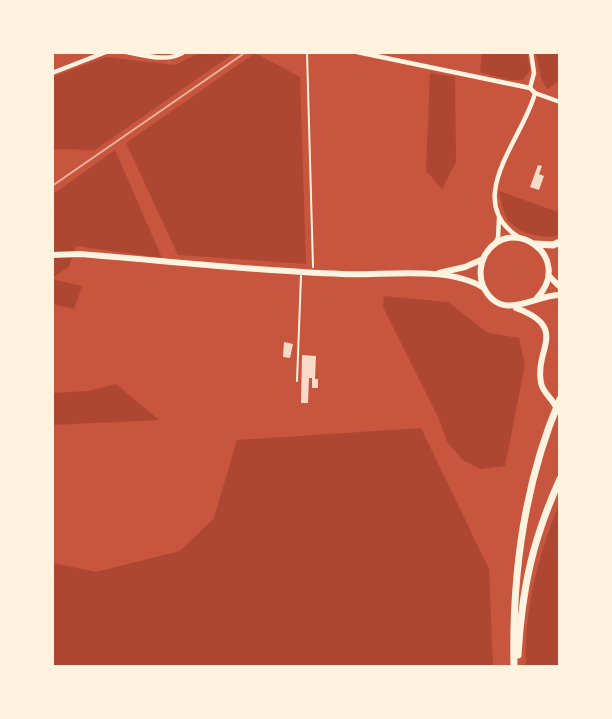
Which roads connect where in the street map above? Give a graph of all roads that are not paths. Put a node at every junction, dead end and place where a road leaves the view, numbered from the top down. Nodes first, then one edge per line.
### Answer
1 (106, 52) edge
2 (126, 52) edge
3 (184, 52) edge
4 (357, 52) edge
5 (531, 52) edge
6 (52, 73) edge
7 (530, 88) junction
8 (536, 93) junction
9 (559, 102) edge
10 (499, 217) junction
11 (521, 238) junction
12 (559, 242) edge
13 (494, 244) junction
14 (535, 244) junction
15 (52, 255) edge
16 (483, 259) junction
17 (301, 271) junction
18 (434, 274) junction
19 (549, 275) junction
20 (559, 287) edge
21 (484, 288) junction
22 (559, 295) edge
23 (537, 298) junction
24 (511, 306) junction
25 (297, 381) dead end
26 (559, 399) edge
27 (556, 407) junction
28 (559, 480) edge
29 (516, 667) edge

1 - 6 street
2 - 3 street
4 - 7 street
5 - 7 street
7 - 8 street
8 - 9 street
8 - 10 street
10 - 11 street
10 - 13 street
11 - 13 main road
11 - 14 main road
12 - 14 main road
13 - 16 main road
14 - 19 main road
15 - 17 main road
16 - 18 main road
16 - 21 main road
17 - 18 main road
17 - 25 lane
18 - 21 main road
19 - 20 main road
19 - 23 main road
21 - 24 main road
22 - 23 main road
23 - 24 main road
24 - 27 main road
26 - 27 main road
27 - 29 main road
28 - 29 main road

